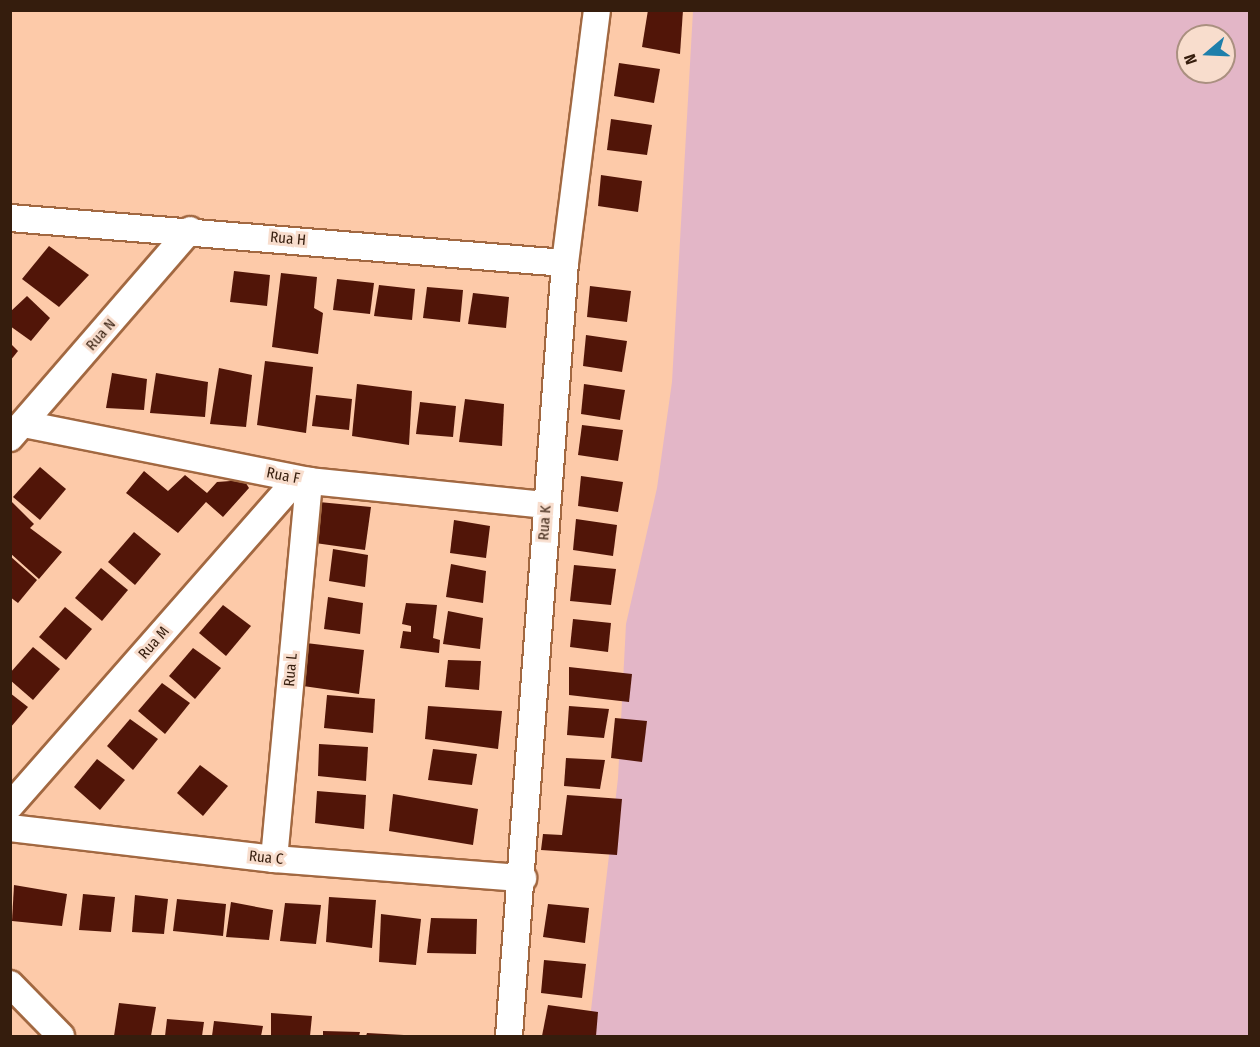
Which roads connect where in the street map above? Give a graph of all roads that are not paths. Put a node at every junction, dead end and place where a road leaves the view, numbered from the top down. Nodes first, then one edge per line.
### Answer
1 (597, 10) edge
2 (10, 218) edge
3 (190, 230) junction
4 (565, 263) junction
5 (17, 431) edge
6 (303, 480) junction
7 (546, 505) junction
8 (10, 806) edge
9 (10, 828) edge
10 (274, 859) junction
11 (523, 878) junction
12 (10, 984) edge
13 (61, 1036) edge
14 (508, 1036) edge

1 - 4 street, Rua K
2 - 3 street, Rua H
3 - 4 street, Rua H
3 - 5 street, Rua N
4 - 7 street, Rua K
5 - 6 street, Rua F
6 - 7 street, Rua F
6 - 8 street, Rua M
6 - 10 street, Rua L
7 - 11 street, Rua K
9 - 10 street, Rua C
10 - 11 street, Rua C
11 - 14 street, Rua K
12 - 13 street

